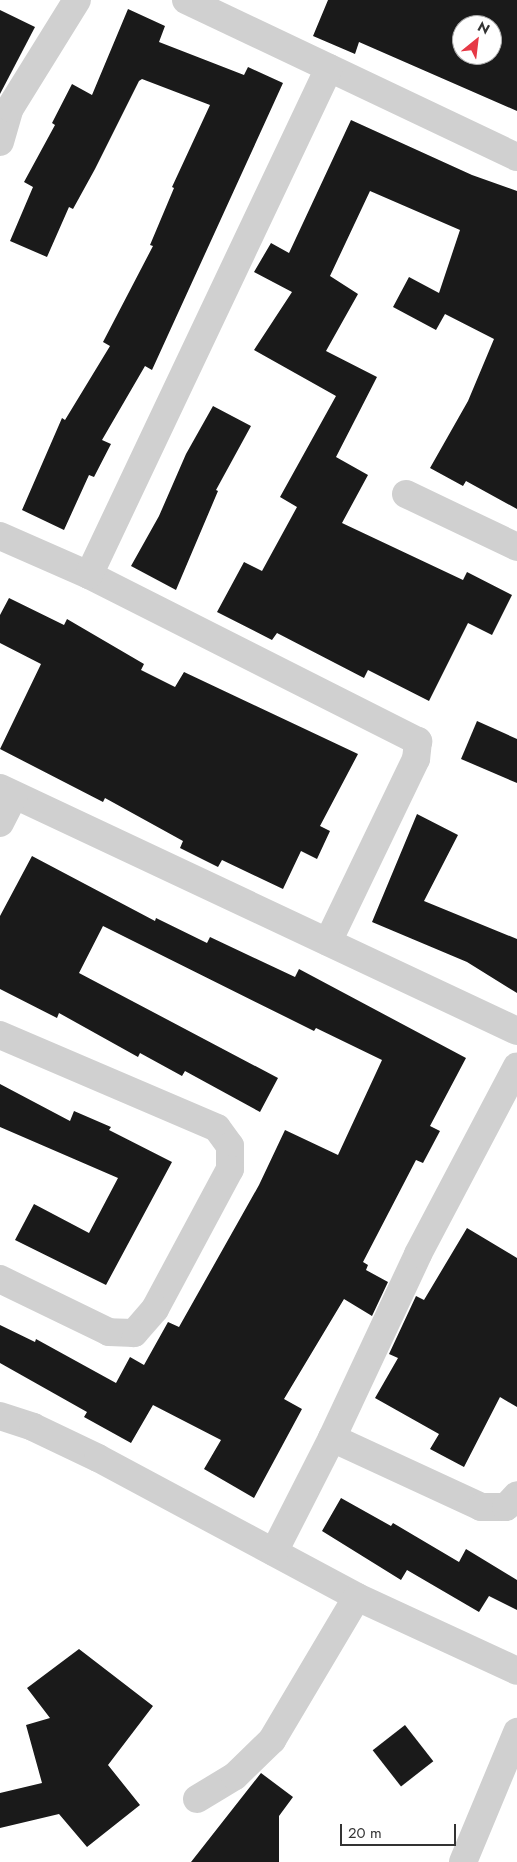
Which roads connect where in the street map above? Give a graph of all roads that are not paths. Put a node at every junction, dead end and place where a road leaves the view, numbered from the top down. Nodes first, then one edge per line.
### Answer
1 (77, 0) edge
2 (186, 0) edge
3 (329, 68) junction
4 (0, 142) edge
5 (517, 157) edge
6 (406, 494) dead end
7 (0, 536) edge
8 (517, 547) edge
9 (89, 576) junction
10 (7, 791) edge
11 (0, 824) edge
12 (328, 942) junction
13 (517, 1031) edge
14 (0, 1036) edge
15 (517, 1066) edge
16 (0, 1279) edge
17 (0, 1416) edge
18 (332, 1438) junction
19 (517, 1495) edge
20 (274, 1552) junction
21 (357, 1596) junction
22 (517, 1671) edge
23 (517, 1732) edge
24 (197, 1799) dead end
25 (463, 1862) edge

1 - 4 street
2 - 3 street
3 - 5 street
3 - 9 street
6 - 8 street
7 - 9 street
9 - 12 street
10 - 11 street
10 - 12 street
12 - 13 street
14 - 16 street
15 - 18 street
17 - 20 street
18 - 19 street
18 - 20 street
20 - 21 street
21 - 22 street
21 - 24 street
23 - 25 street

